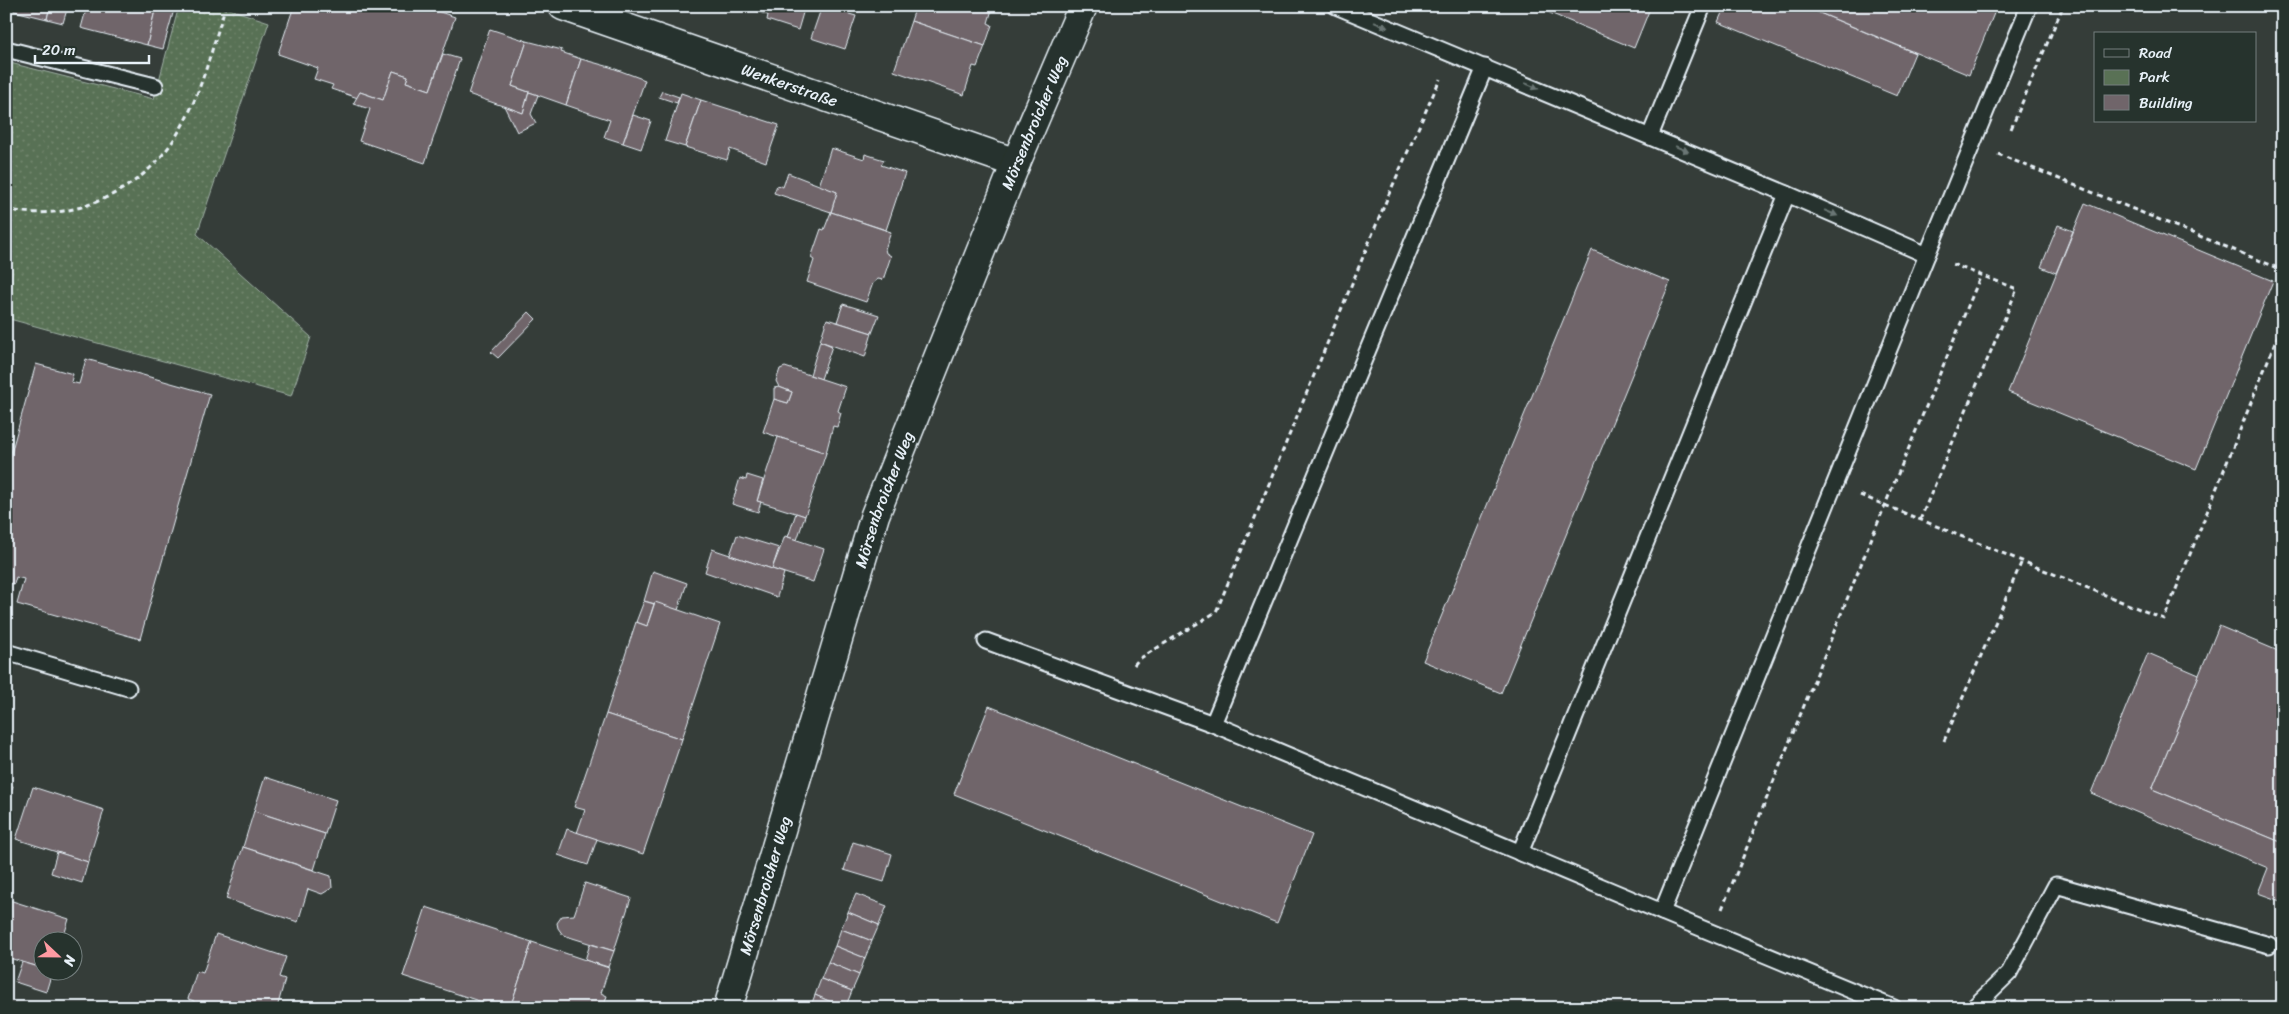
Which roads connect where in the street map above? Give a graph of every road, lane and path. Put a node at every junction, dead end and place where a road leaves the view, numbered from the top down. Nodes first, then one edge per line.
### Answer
1 (563, 6) edge
2 (1083, 6) edge
3 (1336, 6) edge
4 (1703, 6) edge
5 (2029, 6) edge
6 (2064, 6) edge
7 (225, 8) dead end
8 (6, 49) edge
9 (1451, 53) junction
10 (1485, 67) junction
11 (155, 86) dead end
12 (1650, 136) junction
13 (2008, 137) dead end
14 (1972, 143) junction
15 (2004, 146) dead end
16 (2000, 154) junction
17 (1016, 163) junction
18 (1787, 194) junction
19 (6, 209) edge
20 (1927, 254) junction
21 (2283, 270) edge
22 (1981, 275) junction
23 (2283, 323) edge
24 (1834, 484) junction
25 (1885, 505) junction
26 (1920, 520) junction
27 (2022, 561) junction
28 (986, 642) dead end
29 (6, 652) edge
30 (128, 688) dead end
31 (1118, 690) junction
32 (1214, 724) junction
33 (1944, 740) dead end
34 (1520, 853) junction
35 (1662, 912) junction
36 (1713, 932) junction
37 (2268, 945) dead end
38 (728, 1008) edge
39 (1894, 1008) edge
40 (1973, 1008) edge

1 - 17 street, Wenkerstraße
2 - 17 street, Mörsenbroicher Weg
3 -> 9 lane
4 - 12 lane
5 - 14 lane
6 - 13 path
7 - 19 path
8 - 11 lane
9 - 10 lane
9 - 31 path
10 -> 12 lane
10 - 32 lane
12 -> 18 lane
14 - 16 path
14 - 20 lane
15 - 16 path
16 - 21 path
17 - 38 street, Mörsenbroicher Weg
18 -> 20 lane
18 - 34 lane
20 - 22 path
20 - 24 lane
22 - 25 path
22 - 26 path
23 - 27 path
24 - 25 path
24 - 35 lane
25 - 26 path
25 - 36 path
26 - 27 path
27 - 33 path
28 - 31 lane
29 - 30 lane
31 - 32 lane
32 - 34 lane
34 - 35 lane
35 - 36 lane
36 - 39 lane
37 - 40 lane

